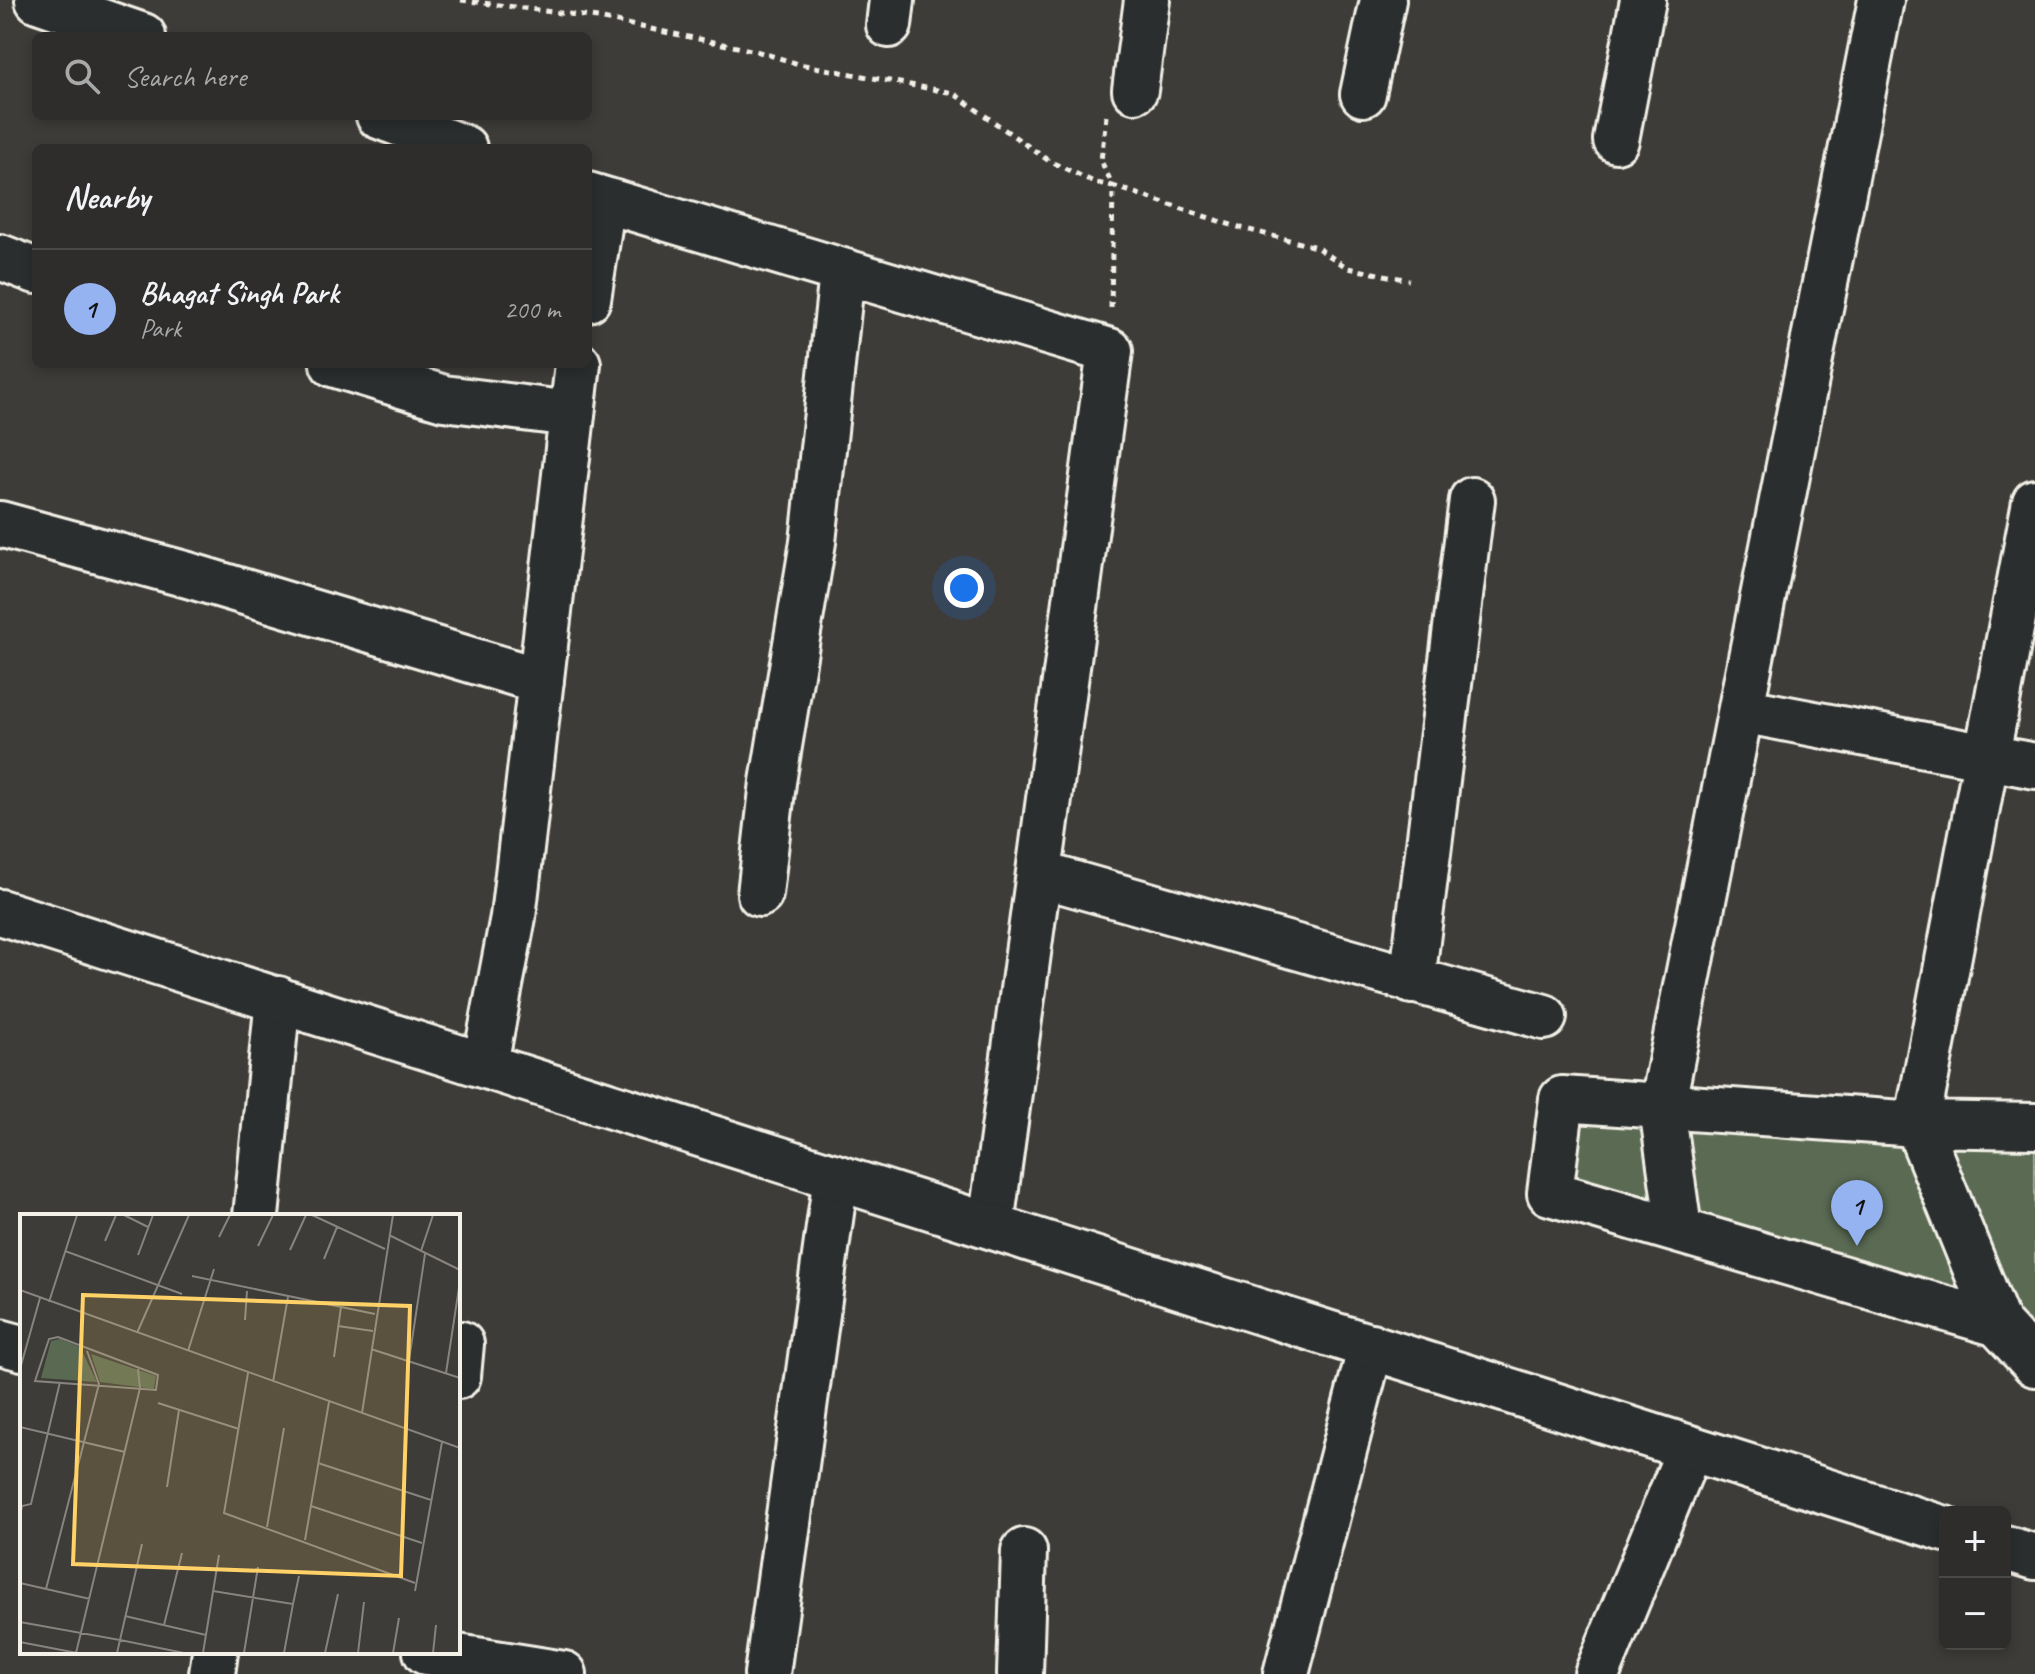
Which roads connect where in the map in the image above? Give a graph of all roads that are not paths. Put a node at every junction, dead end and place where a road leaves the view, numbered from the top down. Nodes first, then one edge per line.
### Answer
1 (38, 0) edge
2 (1147, 0) edge
3 (1383, 0) edge
4 (1643, 0) edge
5 (1881, 0) edge
6 (131, 32) edge
7 (1135, 90) road end
8 (1363, 94) dead end
9 (390, 120) edge
10 (1616, 140) dead end
11 (453, 144) edge
12 (595, 198) edge
13 (592, 241) edge
14 (0, 257) edge
15 (32, 269) edge
16 (842, 273) junction
17 (346, 368) edge
18 (577, 368) edge
19 (571, 414) junction
20 (1472, 500) dead end
21 (2035, 502) edge
22 (0, 524) edge
23 (541, 681) junction
24 (1741, 710) junction
25 (1986, 756) junction
26 (2035, 766) edge
27 (1039, 874) junction
28 (760, 894) dead end
29 (0, 912) edge
30 (1412, 981) junction
31 (278, 999) junction
32 (1544, 1017) dead end
33 (485, 1064) junction
34 (1662, 1108) junction
35 (1917, 1124) junction
36 (2035, 1126) edge
37 (836, 1177) junction
38 (256, 1214) edge
39 (991, 1225) junction
40 (1679, 1229) junction
41 (1998, 1324) junction
42 (0, 1342) edge
43 (1371, 1346) junction
44 (20, 1347) edge
45 (2035, 1364) edge
46 (1690, 1448) junction
47 (1939, 1527) edge
48 (2011, 1550) edge
49 (1024, 1551) dead end
50 (2035, 1557) edge
51 (215, 1654) edge
52 (441, 1654) edge
53 (212, 1674) edge
54 (564, 1674) edge
55 (767, 1674) edge
56 (1020, 1674) edge
57 (1286, 1674) edge
58 (1597, 1674) edge

1 - 6 street
2 - 7 street
3 - 8 street
4 - 10 street
5 - 24 street
9 - 11 street
12 - 13 street
12 - 16 street
14 - 15 street
16 - 27 street
16 - 28 street
17 - 19 street
18 - 19 street
19 - 23 street
20 - 30 street
21 - 25 street
22 - 23 street
23 - 33 street
24 - 25 street
24 - 34 street
25 - 26 street
25 - 35 street
27 - 30 street
27 - 39 street
29 - 31 street
30 - 32 street
31 - 33 street
31 - 38 street
33 - 37 street
34 - 35 street
34 - 40 street
34 - 40 street
35 - 36 street
35 - 41 street
37 - 39 street
37 - 55 street
39 - 43 street
40 - 41 street
41 - 45 street
42 - 44 street
43 - 46 street
43 - 57 street
46 - 47 street
46 - 58 street
48 - 50 street
49 - 56 street
51 - 53 street
52 - 54 street

